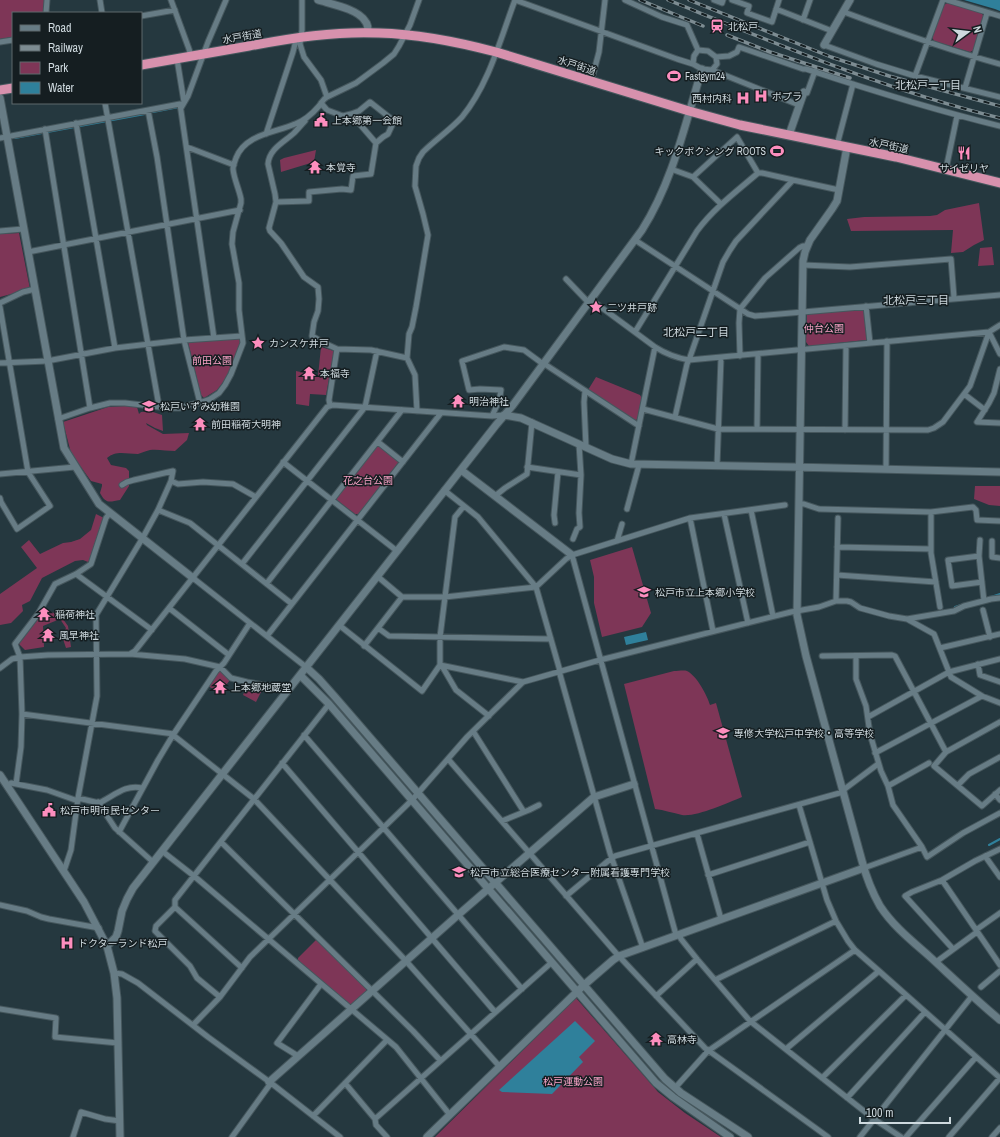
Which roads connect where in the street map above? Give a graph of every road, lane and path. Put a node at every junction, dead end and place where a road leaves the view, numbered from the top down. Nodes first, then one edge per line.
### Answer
1 (47, 0) edge
2 (100, 0) edge
3 (171, 0) edge
4 (226, 0) edge
5 (302, 0) edge
6 (318, 0) edge
7 (419, 0) edge
8 (515, 0) edge
9 (605, 0) edge
10 (625, 0) edge
11 (714, 0) edge
12 (723, 0) edge
13 (732, 0) edge
14 (780, 0) edge
15 (810, 0) edge
16 (850, 0) edge
17 (943, 0) edge
18 (947, 0) edge
19 (175, 10) junction
20 (776, 10) junction
21 (46, 12) edge
22 (102, 12) edge
23 (844, 12) junction
24 (987, 12) junction
25 (142, 16) edge
26 (1000, 16) edge
27 (803, 20) junction
28 (832, 31) junction
29 (601, 32) junction
30 (368, 33) junction
31 (405, 34) junction
32 (298, 37) junction
33 (12, 40) edge
34 (0, 42) edge
35 (927, 43) junction
36 (824, 45) joint
37 (698, 50) junction
38 (496, 52) junction
39 (204, 54) junction
40 (191, 56) junction
41 (716, 57) junction
42 (974, 57) junction
43 (177, 59) junction
44 (693, 64) junction
45 (1000, 64) edge
46 (142, 65) edge
47 (702, 69) junction
48 (712, 70) junction
49 (815, 71) junction
50 (915, 76) junction
51 (591, 82) junction
52 (853, 84) junction
53 (12, 88) edge
54 (965, 88) junction
55 (0, 90) edge
56 (804, 92) joint
57 (327, 97) junction
58 (1000, 97) edge
59 (0, 98) edge
60 (184, 102) junction
61 (321, 103) junction
62 (105, 104) edge
63 (799, 105) junction
64 (181, 108) junction
65 (148, 110) junction
66 (689, 111) junction
67 (310, 114) junction
68 (351, 114) junction
69 (957, 116) junction
70 (108, 117) junction
71 (76, 123) junction
72 (740, 125) junction
73 (1000, 126) edge
74 (45, 129) junction
75 (266, 134) junction
76 (789, 135) junction
77 (4, 137) edge
78 (737, 137) junction
79 (376, 143) junction
80 (842, 146) junction
81 (187, 147) junction
82 (234, 165) junction
83 (671, 169) junction
84 (946, 169) junction
85 (758, 173) junction
86 (693, 177) junction
87 (793, 180) junction
88 (1000, 183) edge
89 (839, 190) junction
90 (276, 202) junction
91 (721, 204) junction
92 (240, 210) junction
93 (197, 218) junction
94 (167, 224) junction
95 (24, 229) junction
96 (0, 231) edge
97 (128, 232) junction
98 (96, 238) junction
99 (635, 240) junction
100 (64, 244) junction
101 (807, 246) junction
102 (28, 252) junction
103 (803, 265) junction
104 (675, 266) junction
105 (566, 279) dead end
106 (35, 289) junction
107 (713, 291) junction
108 (1000, 295) edge
109 (954, 298) junction
110 (589, 301) junction
111 (0, 303) edge
112 (866, 306) junction
113 (0, 307) edge
114 (740, 310) junction
115 (802, 312) junction
116 (1000, 325) edge
117 (635, 332) junction
118 (989, 332) junction
119 (242, 336) junction
120 (214, 338) junction
121 (184, 340) junction
122 (887, 341) junction
123 (870, 343) junction
124 (148, 344) junction
125 (846, 346) junction
126 (656, 347) junction
127 (115, 348) junction
128 (338, 349) junction
129 (801, 350) junction
130 (378, 352) junction
131 (758, 354) junction
132 (1000, 354) edge
133 (82, 355) junction
134 (740, 356) junction
135 (407, 358) junction
136 (721, 358) junction
137 (689, 360) junction
138 (48, 361) junction
139 (10, 362) junction
140 (0, 363) edge
141 (543, 363) junction
142 (1000, 369) edge
143 (585, 391) junction
144 (964, 394) junction
145 (200, 403) junction
146 (159, 406) junction
147 (330, 406) junction
148 (365, 407) junction
149 (90, 408) junction
150 (402, 410) junction
151 (643, 410) junction
152 (984, 410) junction
153 (417, 411) junction
154 (441, 413) junction
155 (504, 415) junction
156 (492, 416) junction
157 (675, 417) junction
158 (58, 419) junction
159 (532, 422) junction
160 (1000, 423) edge
161 (639, 426) junction
162 (718, 429) junction
163 (757, 429) junction
164 (800, 429) junction
165 (844, 430) junction
166 (886, 430) junction
167 (378, 442) junction
168 (583, 445) junction
169 (284, 462) junction
170 (403, 462) junction
171 (635, 464) junction
172 (717, 466) junction
173 (75, 467) junction
174 (527, 467) junction
175 (800, 467) junction
176 (886, 469) junction
177 (460, 470) junction
178 (28, 472) junction
179 (558, 472) junction
180 (1000, 472) edge
181 (0, 474) edge
182 (581, 475) junction
183 (171, 481) junction
184 (308, 481) junction
185 (122, 485) dead end
186 (444, 490) junction
187 (495, 496) junction
188 (256, 497) junction
189 (0, 498) edge
190 (332, 500) junction
191 (799, 504) junction
192 (785, 505) dead end
193 (464, 506) junction
194 (627, 509) dead end
195 (158, 510) junction
196 (751, 510) junction
197 (931, 512) junction
198 (110, 513) junction
199 (724, 514) junction
200 (690, 518) junction
201 (838, 518) dead end
202 (358, 520) junction
203 (1000, 521) edge
204 (555, 523) dead end
205 (622, 524) dead end
206 (142, 539) junction
207 (573, 539) dead end
208 (980, 540) dead end
209 (617, 541) junction
210 (992, 541) dead end
211 (218, 546) junction
212 (837, 547) junction
213 (931, 549) junction
214 (397, 551) junction
215 (572, 555) junction
216 (979, 556) junction
217 (1000, 558) edge
218 (242, 564) junction
219 (76, 574) junction
220 (837, 575) junction
221 (377, 576) junction
222 (193, 578) junction
223 (936, 582) junction
224 (982, 582) junction
225 (267, 584) junction
226 (536, 586) junction
227 (107, 596) junction
228 (402, 597) junction
229 (445, 597) junction
230 (1000, 598) edge
231 (836, 601) junction
232 (984, 601) junction
233 (292, 604) junction
234 (940, 607) dead end
235 (169, 608) junction
236 (982, 610) dead end
237 (796, 611) junction
238 (773, 616) junction
239 (907, 619) junction
240 (250, 623) junction
241 (748, 623) junction
242 (338, 625) junction
243 (378, 628) junction
244 (152, 630) junction
245 (713, 631) junction
246 (1000, 634) edge
247 (267, 636) junction
248 (990, 636) junction
249 (440, 637) junction
250 (550, 639) junction
251 (364, 646) junction
252 (940, 648) junction
253 (130, 654) junction
254 (229, 654) junction
255 (96, 655) junction
256 (822, 656) dead end
257 (856, 656) junction
258 (20, 657) junction
259 (1000, 658) edge
260 (600, 660) junction
261 (978, 664) junction
262 (441, 665) junction
263 (220, 667) junction
264 (306, 667) junction
265 (0, 668) edge
266 (559, 671) junction
267 (949, 672) junction
268 (300, 676) junction
269 (523, 682) junction
270 (1000, 682) edge
271 (914, 691) junction
272 (287, 692) junction
273 (982, 696) junction
274 (335, 697) junction
275 (1000, 703) edge
276 (329, 704) junction
277 (22, 714) junction
278 (489, 716) junction
279 (868, 717) junction
280 (1000, 722) edge
281 (93, 723) junction
282 (931, 723) junction
283 (473, 731) junction
284 (173, 734) junction
285 (304, 735) junction
286 (946, 752) junction
287 (875, 753) junction
288 (1000, 757) edge
289 (448, 759) junction
290 (282, 763) junction
291 (929, 763) dead end
292 (878, 764) junction
293 (222, 774) junction
294 (0, 776) edge
295 (16, 784) junction
296 (634, 784) junction
297 (958, 785) junction
298 (7, 786) junction
299 (888, 786) junction
300 (142, 788) junction
301 (1000, 790) edge
302 (842, 791) junction
303 (418, 794) junction
304 (995, 794) junction
305 (594, 797) junction
306 (254, 799) junction
307 (78, 800) junction
308 (412, 800) junction
309 (1000, 800) edge
310 (98, 802) junction
311 (538, 805) dead end
312 (799, 805) junction
313 (524, 812) junction
314 (1000, 813) edge
315 (502, 821) junction
316 (384, 827) junction
317 (119, 832) junction
318 (697, 834) junction
319 (221, 842) junction
320 (810, 842) junction
321 (651, 846) junction
322 (922, 847) junction
323 (1000, 849) edge
324 (162, 851) junction
325 (358, 853) junction
326 (529, 853) junction
327 (985, 856) junction
328 (612, 858) junction
329 (153, 862) junction
330 (864, 868) junction
331 (64, 871) junction
332 (708, 875) junction
333 (194, 876) junction
334 (1000, 877) edge
335 (330, 880) junction
336 (942, 880) junction
337 (495, 882) junction
338 (822, 883) junction
339 (489, 889) junction
340 (566, 896) junction
341 (0, 905) edge
342 (175, 907) junction
343 (1000, 913) edge
344 (295, 915) junction
345 (458, 915) junction
346 (721, 919) junction
347 (836, 921) junction
348 (99, 928) junction
349 (976, 931) junction
350 (678, 935) junction
351 (432, 939) junction
352 (269, 940) junction
353 (107, 946) junction
354 (643, 948) junction
355 (953, 949) junction
356 (855, 950) junction
357 (556, 953) junction
358 (619, 956) junction
359 (697, 959) junction
360 (406, 961) junction
361 (550, 961) junction
362 (936, 962) junction
363 (1000, 965) edge
364 (242, 968) junction
365 (879, 971) junction
366 (1000, 971) edge
367 (114, 973) junction
368 (715, 980) junction
369 (321, 984) junction
370 (584, 985) junction
371 (980, 987) dead end
372 (522, 988) junction
373 (372, 991) junction
374 (577, 992) junction
375 (906, 995) junction
376 (656, 996) junction
377 (972, 996) junction
378 (220, 997) junction
379 (0, 1009) edge
380 (351, 1009) junction
381 (495, 1012) junction
382 (925, 1012) junction
383 (1000, 1020) edge
384 (750, 1021) junction
385 (193, 1025) junction
386 (946, 1030) junction
387 (471, 1034) junction
388 (387, 1040) junction
389 (118, 1043) junction
390 (786, 1049) junction
391 (708, 1050) junction
392 (298, 1056) junction
393 (976, 1057) junction
394 (440, 1060) junction
395 (500, 1068) junction
396 (822, 1078) junction
397 (1000, 1078) edge
398 (421, 1079) junction
399 (270, 1082) junction
400 (345, 1083) junction
401 (675, 1088) junction
402 (847, 1098) junction
403 (706, 1110) junction
404 (450, 1115) junction
405 (313, 1116) junction
406 (701, 1117) junction
407 (375, 1118) junction
408 (874, 1119) junction
409 (120, 1121) junction
410 (1000, 1128) edge
411 (73, 1137) edge
412 (120, 1137) edge
413 (232, 1137) edge
414 (340, 1137) edge
415 (387, 1137) edge
416 (427, 1137) edge
417 (730, 1137) edge
418 (748, 1137) edge
419 (828, 1137) edge
420 (860, 1137) edge
421 (900, 1137) edge
422 (906, 1137) edge
423 (949, 1137) edge
424 (992, 1137) edge

1 - 21 street
2 - 22 street
3 - 19 street
4 - 39 street
5 - 32 street
6 - 30 street
7 - 31 street
8 - 29 street
8 - 38 street
9 - 29 street
10 - 37 street
11 - 12 street
13 - 20 street
14 - 20 street
15 - 27 street
16 - 23 street
17 - 35 street
18 - 24 street
19 - 25 street
19 - 40 street
20 - 27 street
23 - 28 street
23 - 35 street
24 - 26 street
24 - 42 street
27 - 28 street
28 - 36 street
29 - 44 street
29 - 51 street
30 - 31 highway, 水戸街道
30 - 32 highway, 水戸街道
31 - 38 highway, 水戸街道
31 - 57 street
32 - 39 highway, 水戸街道
32 - 57 street
32 - 75 street
33 - 34 street
35 - 42 street
35 - 50 street
36 - 50 street
37 - 41 street
37 - 44 street
38 - 51 highway, 水戸街道
38 - 135 street
39 - 40 highway, 水戸街道
39 - 60 street
40 - 43 highway, 水戸街道
41 - 48 street
41 - 49 street
42 - 45 street
42 - 54 street
43 - 46 highway, 水戸街道
43 - 60 street
44 - 47 street
47 - 48 street
47 - 66 street
48 - 63 street
49 - 52 street
49 - 56 street
50 - 54 street
51 - 66 highway, 水戸街道
52 - 69 street
52 - 80 street
53 - 55 highway
54 - 58 street
56 - 63 street
57 - 61 street
59 - 77 street
60 - 64 street
61 - 67 street
61 - 68 street
62 - 70 street
63 - 76 street
64 - 65 street
64 - 81 street
65 - 70 street
65 - 94 street
66 - 72 highway, 水戸街道
66 - 83 street
67 - 75 street
67 - 90 street
68 - 79 street
68 - 79 street
69 - 73 street
69 - 84 street
70 - 71 street
70 - 97 street
71 - 74 street
71 - 98 street
72 - 76 highway, 水戸街道
72 - 78 street
74 - 77 street
74 - 100 street
75 - 82 street
76 - 80 highway, 水戸街道
77 - 95 street
78 - 85 street
78 - 86 street
79 - 90 street
80 - 84 highway, 水戸街道
80 - 89 street
81 - 82 street
81 - 93 street
82 - 92 street
83 - 86 street
83 - 99 street
84 - 88 highway, 水戸街道
85 - 87 street
85 - 91 street
86 - 91 street
87 - 89 street
87 - 107 street
89 - 101 street
90 - 128 street
91 - 104 street
92 - 93 street
92 - 119 street
93 - 94 street
93 - 120 street
94 - 97 street
94 - 121 street
95 - 96 street
95 - 102 street
97 - 98 street
97 - 124 street
98 - 100 street
98 - 127 street
99 - 104 street
99 - 110 street
100 - 102 street
100 - 133 street
101 - 103 street
101 - 114 street
102 - 106 street
103 - 109 street
103 - 115 street
104 - 107 street
104 - 117 street
105 - 110 street
106 - 111 street
106 - 138 street
107 - 114 street
107 - 137 street
108 - 109 street
109 - 112 street
110 - 117 street
110 - 141 street
112 - 115 street
112 - 123 street
113 - 139 street
114 - 115 street
114 - 134 street
115 - 129 street
116 - 118 street
117 - 126 street
118 - 122 street
118 - 132 street
118 - 144 street
119 - 120 street
119 - 145 street
120 - 121 street
121 - 124 street
121 - 145 street
122 - 123 street
122 - 166 street
123 - 125 street
124 - 127 street
124 - 146 street
125 - 129 street
125 - 165 street
126 - 137 street
126 - 151 street
127 - 133 street
128 - 130 street
128 - 147 street
129 - 131 street
129 - 164 street
130 - 135 street
130 - 148 street
131 - 134 street
131 - 163 street
133 - 138 street
133 - 149 street
134 - 136 street
135 - 153 street
136 - 137 street
136 - 162 street
137 - 157 street
138 - 139 street
138 - 158 street
139 - 140 street
139 - 178 street
141 - 143 street
141 - 155 street
141 - 156 street
142 - 152 street
143 - 161 street
143 - 168 street
144 - 152 street
144 - 166 street
145 - 146 street
146 - 149 street
147 - 148 street
147 - 169 street
148 - 150 street
148 - 184 street
149 - 158 street
150 - 153 street
150 - 167 street
151 - 157 street
151 - 161 street
152 - 160 street
153 - 154 street
154 - 156 street
154 - 170 street
155 - 156 street
155 - 159 street
155 - 177 street
157 - 162 street
158 - 173 street
159 - 168 street
159 - 174 street
161 - 171 street
162 - 163 street
162 - 172 street
163 - 164 street
164 - 165 street
164 - 175 street
165 - 166 street
166 - 176 street
167 - 170 street
167 - 190 street
168 - 171 street
168 - 182 street
169 - 184 street
169 - 188 street
170 - 202 street
171 - 172 street
171 - 194 street
172 - 175 street
173 - 178 street
173 - 198 street
174 - 179 street
174 - 187 street
175 - 176 street
175 - 191 street
176 - 180 street
177 - 186 street
177 - 187 street
178 - 181 street
178 - 189 street
179 - 182 street
179 - 204 street
182 - 207 street
183 - 185 street
183 - 188 street
183 - 195 street
184 - 190 street
184 - 218 street
186 - 193 street
186 - 214 street
187 - 215 street
188 - 211 street
190 - 202 street
190 - 225 street
191 - 197 street
191 - 237 street
192 - 196 street
193 - 226 street
193 - 229 street
195 - 206 street
195 - 211 street
196 - 199 street
196 - 238 street
197 - 203 street
197 - 213 street
198 - 206 street
198 - 219 street
199 - 200 street
199 - 241 street
200 - 209 street
200 - 245 street
201 - 212 street
202 - 214 street
202 - 233 street
205 - 209 street
206 - 222 street
206 - 227 street
208 - 216 street
209 - 215 street
210 - 217 street
211 - 218 street
211 - 222 street
212 - 213 street
212 - 220 street
213 - 223 street
214 - 221 street
215 - 226 street
215 - 260 street
216 - 224 street
216 - 224 street
218 - 225 street
219 - 227 street
219 - 258 street
220 - 223 street
220 - 231 street
221 - 228 street
221 - 242 street
222 - 235 street
222 - 240 street
223 - 234 street
224 - 232 street
225 - 233 street
226 - 229 street
226 - 250 street
227 - 244 street
227 - 255 street
228 - 229 street
228 - 243 street
229 - 249 street
230 - 232 street
231 - 237 street
231 - 239 street
232 - 239 street
233 - 247 street
235 - 244 street
235 - 254 street
236 - 248 street
237 - 238 street
237 - 302 street
238 - 241 street
239 - 252 street
240 - 247 street
240 - 254 street
241 - 245 street
242 - 251 street
242 - 264 street
243 - 249 street
243 - 251 street
244 - 253 street
245 - 260 street
246 - 248 street
247 - 264 street
248 - 252 street
249 - 250 street
249 - 262 street
250 - 266 street
251 - 262 street
252 - 267 street
253 - 255 street
253 - 263 street
254 - 263 street
255 - 258 street
255 - 281 street
256 - 257 street
257 - 271 street
257 - 279 street
258 - 265 street
258 - 277 street
259 - 261 street
260 - 266 street
260 - 296 street
261 - 267 street
261 - 270 street
262 - 269 street
262 - 278 street
263 - 272 street
263 - 284 street
264 - 268 street
264 - 274 street
266 - 269 street
266 - 305 street
267 - 271 street
267 - 273 street
268 - 272 street
268 - 276 street
269 - 278 street
271 - 279 street
271 - 282 street
272 - 293 street
273 - 275 street
273 - 282 street
274 - 276 street
274 - 303 street
276 - 285 street
276 - 308 street
277 - 281 street
277 - 295 street
278 - 283 street
279 - 287 street
280 - 286 street
281 - 284 street
281 - 307 street
282 - 286 street
282 - 287 street
283 - 289 street
283 - 313 street
284 - 293 street
284 - 300 street
285 - 290 street
285 - 316 street
286 - 297 street
287 - 292 street
288 - 297 street
289 - 303 street
289 - 315 street
290 - 306 street
290 - 325 street
291 - 299 street
292 - 299 street
292 - 302 street
293 - 306 street
293 - 324 street
294 - 298 street
295 - 298 street
295 - 307 street
296 - 305 street
296 - 321 street
297 - 304 street
298 - 331 street
299 - 322 street
300 - 310 street
300 - 317 street
301 - 304 street
302 - 312 street
302 - 330 street
303 - 308 street
303 - 337 street
304 - 309 street
305 - 326 street
305 - 328 street
306 - 319 street
306 - 335 street
307 - 310 street
307 - 331 street
308 - 316 street
308 - 339 street
310 - 317 street
311 - 313 street
312 - 318 street
312 - 320 street
313 - 315 street
314 - 322 street
315 - 326 street
316 - 325 street
316 - 345 street
317 - 329 street
318 - 321 street
318 - 332 street
319 - 333 street
319 - 344 street
320 - 332 street
320 - 338 street
321 - 328 street
321 - 350 street
322 - 330 street
323 - 327 street
324 - 329 street
324 - 333 street
325 - 335 street
325 - 351 street
326 - 337 street
326 - 340 street
327 - 334 street
327 - 336 street
328 - 340 street
328 - 354 street
329 - 353 street
330 - 338 street
330 - 362 street
331 - 348 street
332 - 346 street
333 - 342 street
333 - 352 street
335 - 344 street
335 - 360 street
336 - 349 street
336 - 355 street
337 - 339 street
337 - 357 street
338 - 346 street
338 - 347 street
339 - 345 street
339 - 361 street
340 - 358 street
341 - 348 street
342 - 364 street
342 - 378 street
343 - 349 street
344 - 352 street
344 - 373 street
345 - 351 street
345 - 372 street
346 - 350 street
347 - 356 street
347 - 368 street
348 - 353 street
349 - 355 street
349 - 363 street
350 - 354 street
350 - 359 street
351 - 360 street
351 - 381 street
352 - 364 street
352 - 369 street
353 - 367 street
354 - 358 street
355 - 362 street
356 - 365 street
356 - 384 street
357 - 361 street
357 - 370 street
358 - 370 street
358 - 376 street
359 - 368 street
359 - 376 street
360 - 373 street
360 - 387 street
361 - 372 street
361 - 374 street
362 - 377 street
364 - 378 street
365 - 375 street
365 - 390 street
366 - 371 street
367 - 385 street
367 - 389 street
368 - 384 street
369 - 380 street
369 - 392 street
370 - 374 street
370 - 401 street
372 - 381 street
373 - 380 street
373 - 394 street
374 - 395 street
374 - 406 street
375 - 382 street
375 - 396 street
376 - 391 street
377 - 383 street
377 - 386 street
378 - 385 street
379 - 389 street
380 - 388 street
380 - 392 street
381 - 387 street
382 - 386 street
382 - 402 street
384 - 390 street
384 - 391 street
385 - 399 street
386 - 393 street
386 - 408 street
387 - 394 street
387 - 395 street
388 - 398 street
388 - 400 street
389 - 409 street
390 - 396 street
391 - 401 street
391 - 419 street
392 - 399 street
393 - 397 street
393 - 422 street
394 - 398 street
395 - 404 street
396 - 402 street
397 - 423 street
398 - 404 street
398 - 407 street
399 - 405 street
399 - 413 street
400 - 405 street
400 - 407 street
401 - 403 street
402 - 408 street
403 - 406 street
403 - 418 street
404 - 416 street
405 - 414 street
406 - 417 street
407 - 415 street
408 - 420 street
408 - 421 street
409 - 411 street
409 - 412 street
410 - 424 street

